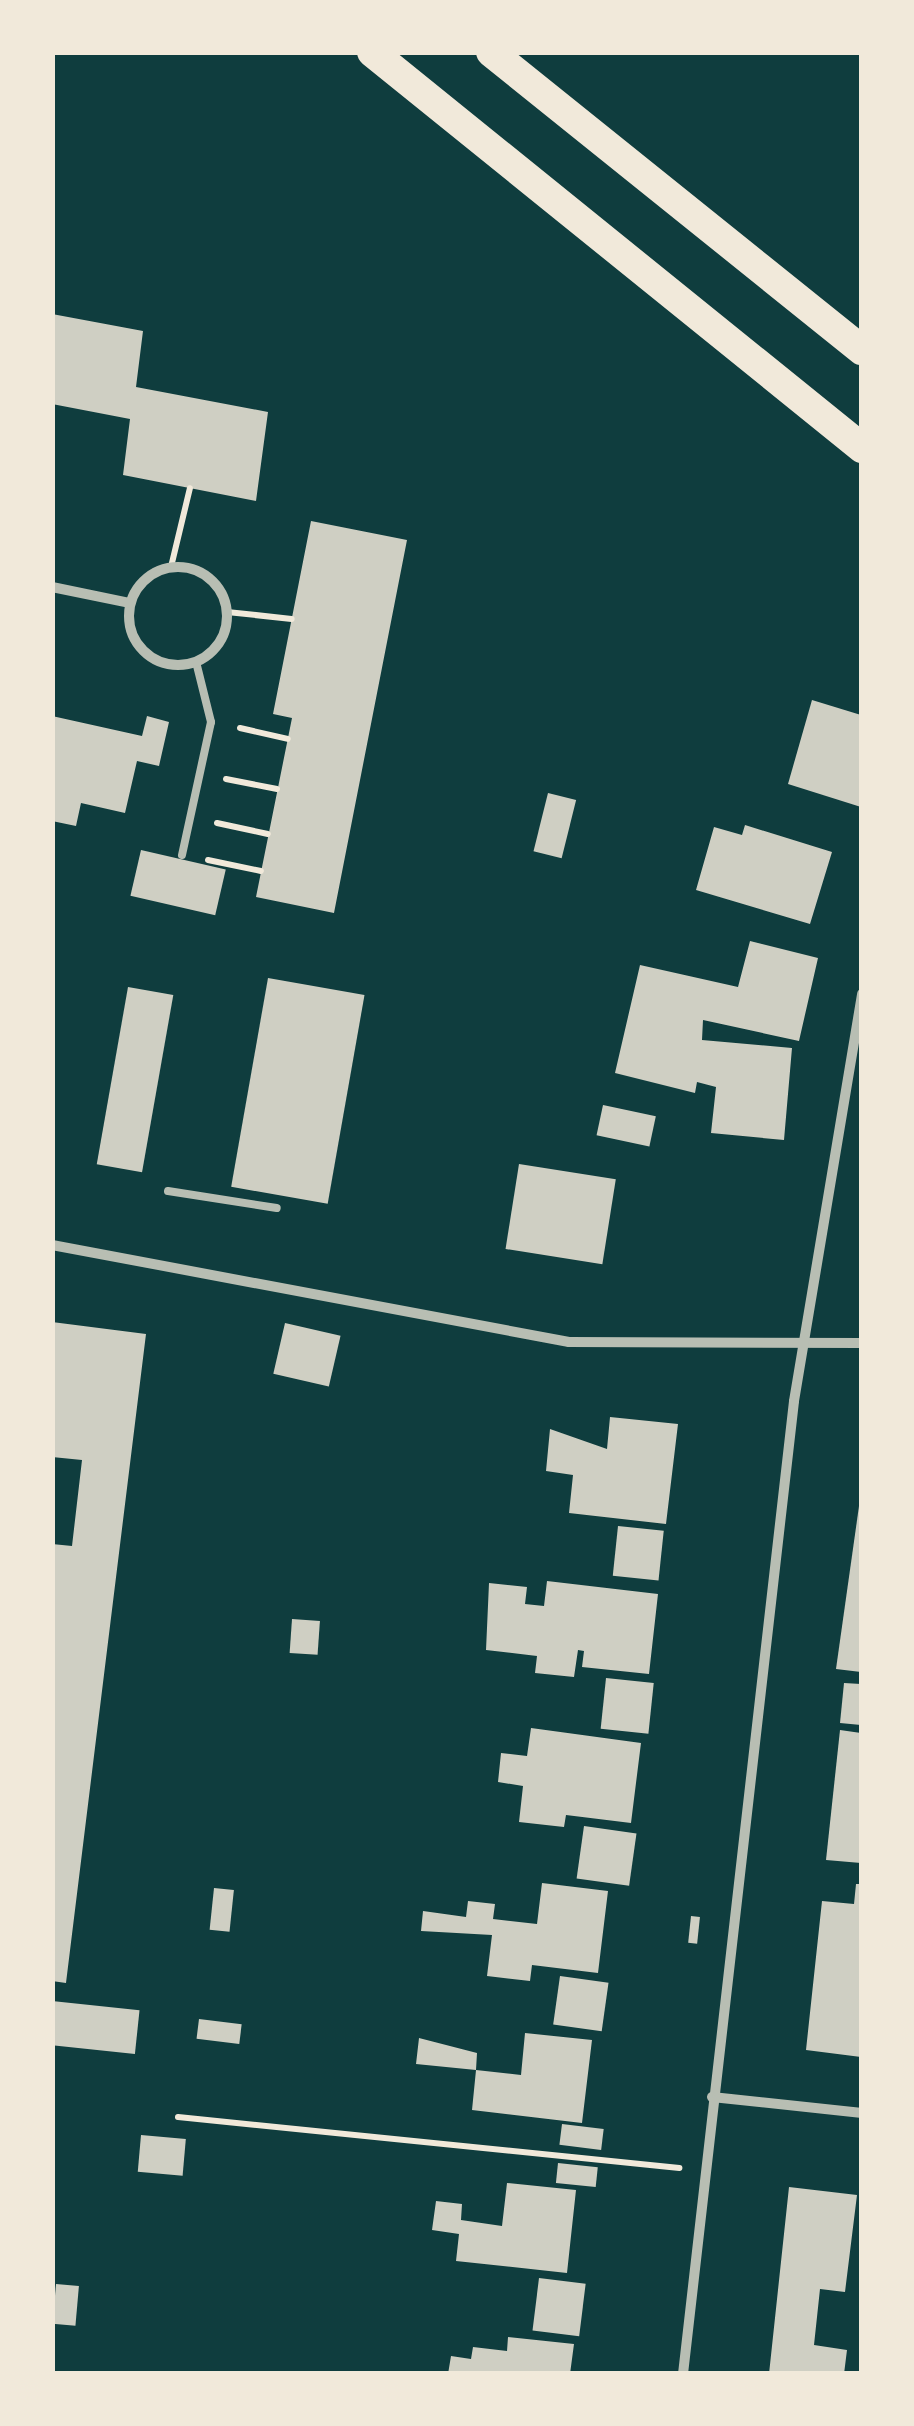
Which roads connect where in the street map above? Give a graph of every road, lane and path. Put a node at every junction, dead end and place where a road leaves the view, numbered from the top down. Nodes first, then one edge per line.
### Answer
1 (372, 52) edge
2 (491, 52) edge
3 (862, 350) edge
4 (862, 448) edge
5 (190, 488) dead end
6 (172, 567) junction
7 (52, 587) edge
8 (130, 603) junction
9 (227, 612) junction
10 (292, 619) dead end
11 (196, 662) junction
12 (212, 722) junction
13 (288, 739) dead end
14 (200, 774) junction
15 (277, 789) dead end
16 (191, 818) junction
17 (268, 834) dead end
18 (182, 855) joint
19 (261, 871) dead end
20 (862, 994) edge
21 (168, 1191) dead end
22 (276, 1208) dead end
23 (52, 1245) edge
24 (804, 1341) junction
25 (862, 1342) edge
26 (712, 2096) junction
27 (862, 2113) edge
28 (178, 2117) dead end
29 (704, 2171) junction
30 (682, 2374) edge

1 - 4 highway
2 - 3 highway
5 - 6 path
6 - 8 street
6 - 9 street
7 - 8 street
8 - 11 street
9 - 10 path
9 - 11 street
11 - 12 lane
12 - 13 path
12 - 14 lane
14 - 15 path
14 - 16 lane
16 - 17 path
16 - 18 lane
18 - 19 path
20 - 24 street
21 - 22 lane
23 - 24 street
24 - 25 street
24 - 26 street
26 - 27 street
26 - 29 street
28 - 29 path
29 - 30 street

